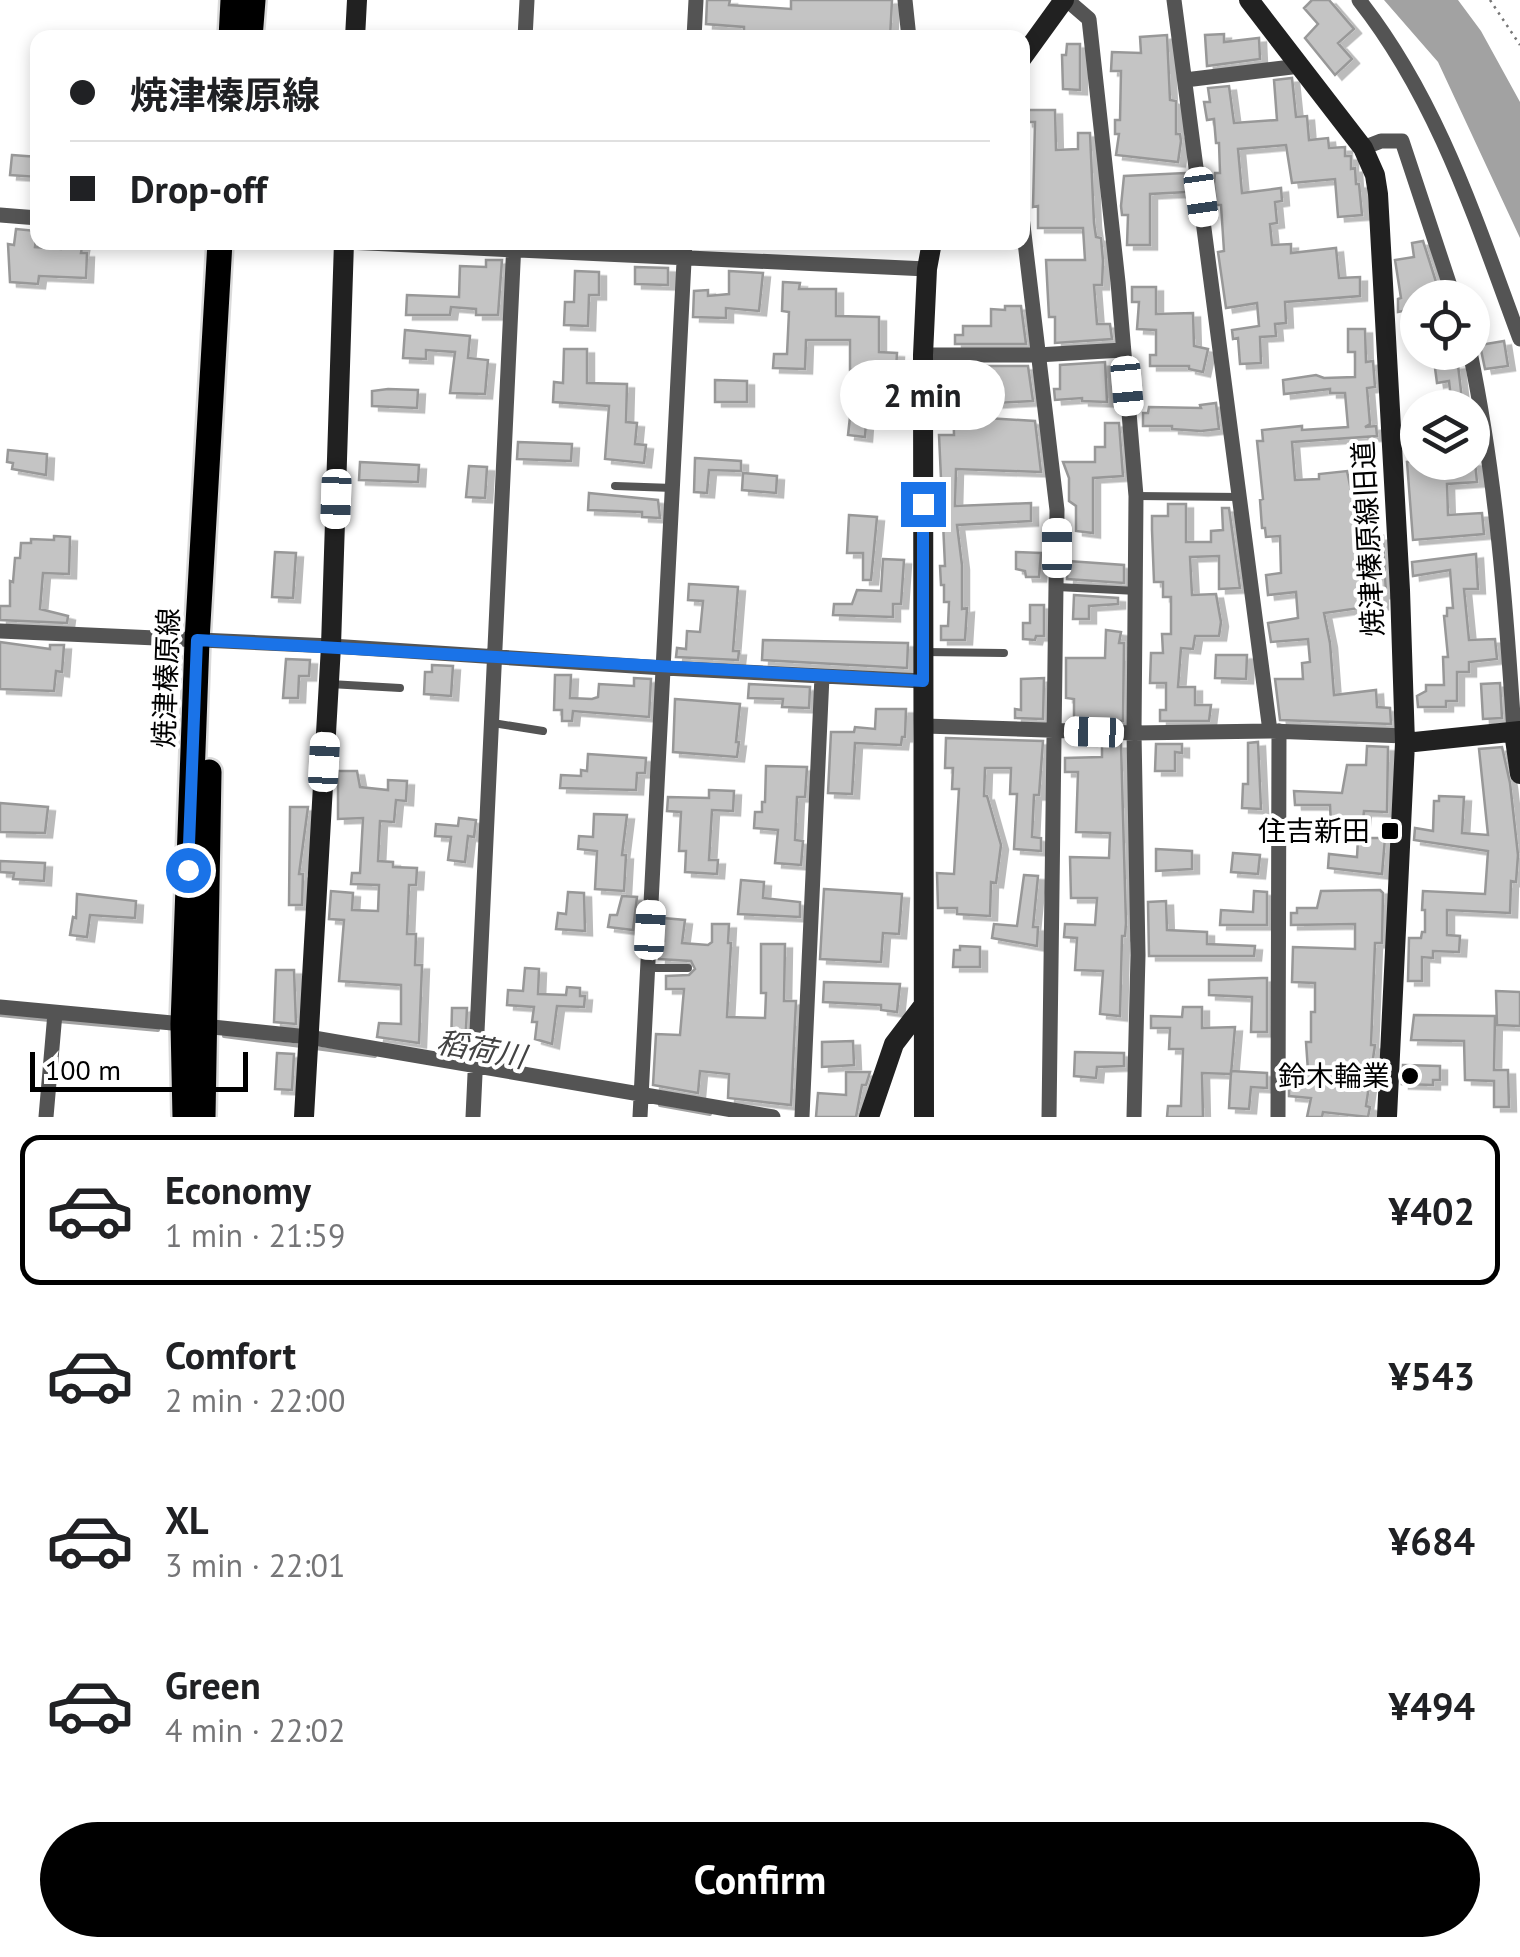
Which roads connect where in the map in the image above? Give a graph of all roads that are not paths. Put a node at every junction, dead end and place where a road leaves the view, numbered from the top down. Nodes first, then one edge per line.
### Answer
1 (233, 0) edge
2 (253, 0) edge
3 (357, 0) edge
4 (527, 0) edge
5 (696, 0) edge
6 (905, 0) edge
7 (1066, 0) edge
8 (1174, 0) edge
9 (1249, 0) edge
10 (1359, 0) edge
11 (231, 30) edge
12 (251, 30) edge
13 (355, 30) edge
14 (525, 30) edge
15 (694, 30) edge
16 (909, 30) edge
17 (1030, 47) edge
18 (1300, 66) junction
19 (1185, 80) junction
20 (1363, 148) junction
21 (0, 215) edge
22 (30, 217) edge
23 (220, 250) edge
24 (235, 250) edge
25 (345, 250) edge
26 (514, 250) edge
27 (684, 250) edge
28 (931, 250) edge
29 (1026, 250) edge
30 (927, 269) junction
31 (1448, 280) edge
32 (1520, 339) edge
33 (1123, 350) junction
34 (923, 355) junction
35 (1037, 355) junction
36 (1474, 370) edge
37 (615, 486) dead end
38 (673, 488) junction
39 (1136, 496) junction
40 (1240, 497) junction
41 (1057, 587) junction
42 (1137, 591) junction
43 (0, 630) edge
44 (205, 641) junction
45 (331, 646) junction
46 (923, 652) junction
47 (1004, 654) dead end
48 (493, 657) junction
49 (664, 668) junction
50 (822, 676) junction
51 (923, 681) junction
52 (328, 684) junction
53 (400, 688) dead end
54 (490, 722) junction
55 (925, 726) junction
56 (1055, 730) junction
57 (543, 731) dead end
58 (1274, 731) junction
59 (1517, 731) edge
60 (1134, 733) junction
61 (1405, 739) junction
62 (1520, 774) edge
63 (648, 968) junction
64 (688, 968) dead end
65 (923, 1006) junction
66 (0, 1007) edge
67 (55, 1013) junction
68 (193, 1025) junction
69 (308, 1044) junction
70 (476, 1071) junction
71 (641, 1104) edge
72 (46, 1117) edge
73 (185, 1117) edge
74 (203, 1117) edge
75 (304, 1117) edge
76 (473, 1117) edge
77 (773, 1117) edge
78 (802, 1117) edge
79 (869, 1117) edge
80 (924, 1117) edge
81 (1049, 1117) edge
82 (1134, 1117) edge
83 (1278, 1117) edge
84 (1388, 1117) edge

1 - 11 main road
2 - 12 main road
3 - 13 street
4 - 14 street
5 - 15 street
6 - 16 street
7 - 17 street
7 - 33 street
8 - 19 street
9 - 18 street, 焼津榛原線旧道
10 - 32 street
18 - 19 street
18 - 20 street, 焼津榛原線旧道
19 - 40 street
20 - 31 street
20 - 61 street, 焼津榛原線旧道
21 - 22 street
23 - 44 main road, 焼津榛原線
24 - 44 main road, 焼津榛原線
25 - 45 street
26 - 48 street
27 - 30 street
27 - 38 street
28 - 30 street
29 - 35 street
30 - 34 street
33 - 35 street
33 - 39 street
34 - 35 street
34 - 46 street
35 - 41 street
36 - 59 street
37 - 38 lane
38 - 49 street
39 - 40 lane
39 - 42 street
40 - 58 street
41 - 42 lane
41 - 56 street
42 - 60 street
43 - 44 street
44 - 45 street
44 - 68 main road, 焼津榛原線
45 - 48 street
45 - 52 street
46 - 47 lane
46 - 51 street
48 - 49 street
48 - 54 street
49 - 50 street
49 - 63 street
50 - 51 street
50 - 78 street
51 - 55 street
52 - 53 lane
52 - 69 street
54 - 57 lane
54 - 70 street
55 - 56 street
55 - 65 street
56 - 60 street
56 - 81 street
58 - 60 street
58 - 61 street
58 - 83 street
59 - 61 street
59 - 62 street
60 - 82 street
61 - 84 street, 焼津榛原線旧道
63 - 64 lane
63 - 71 street
65 - 79 street
65 - 80 street
66 - 67 street
67 - 68 street
67 - 72 street
68 - 69 street
68 - 73 main road, 焼津榛原線
68 - 74 main road, 焼津榛原線
69 - 70 street
69 - 75 street
70 - 71 street
70 - 76 street
71 - 77 street

